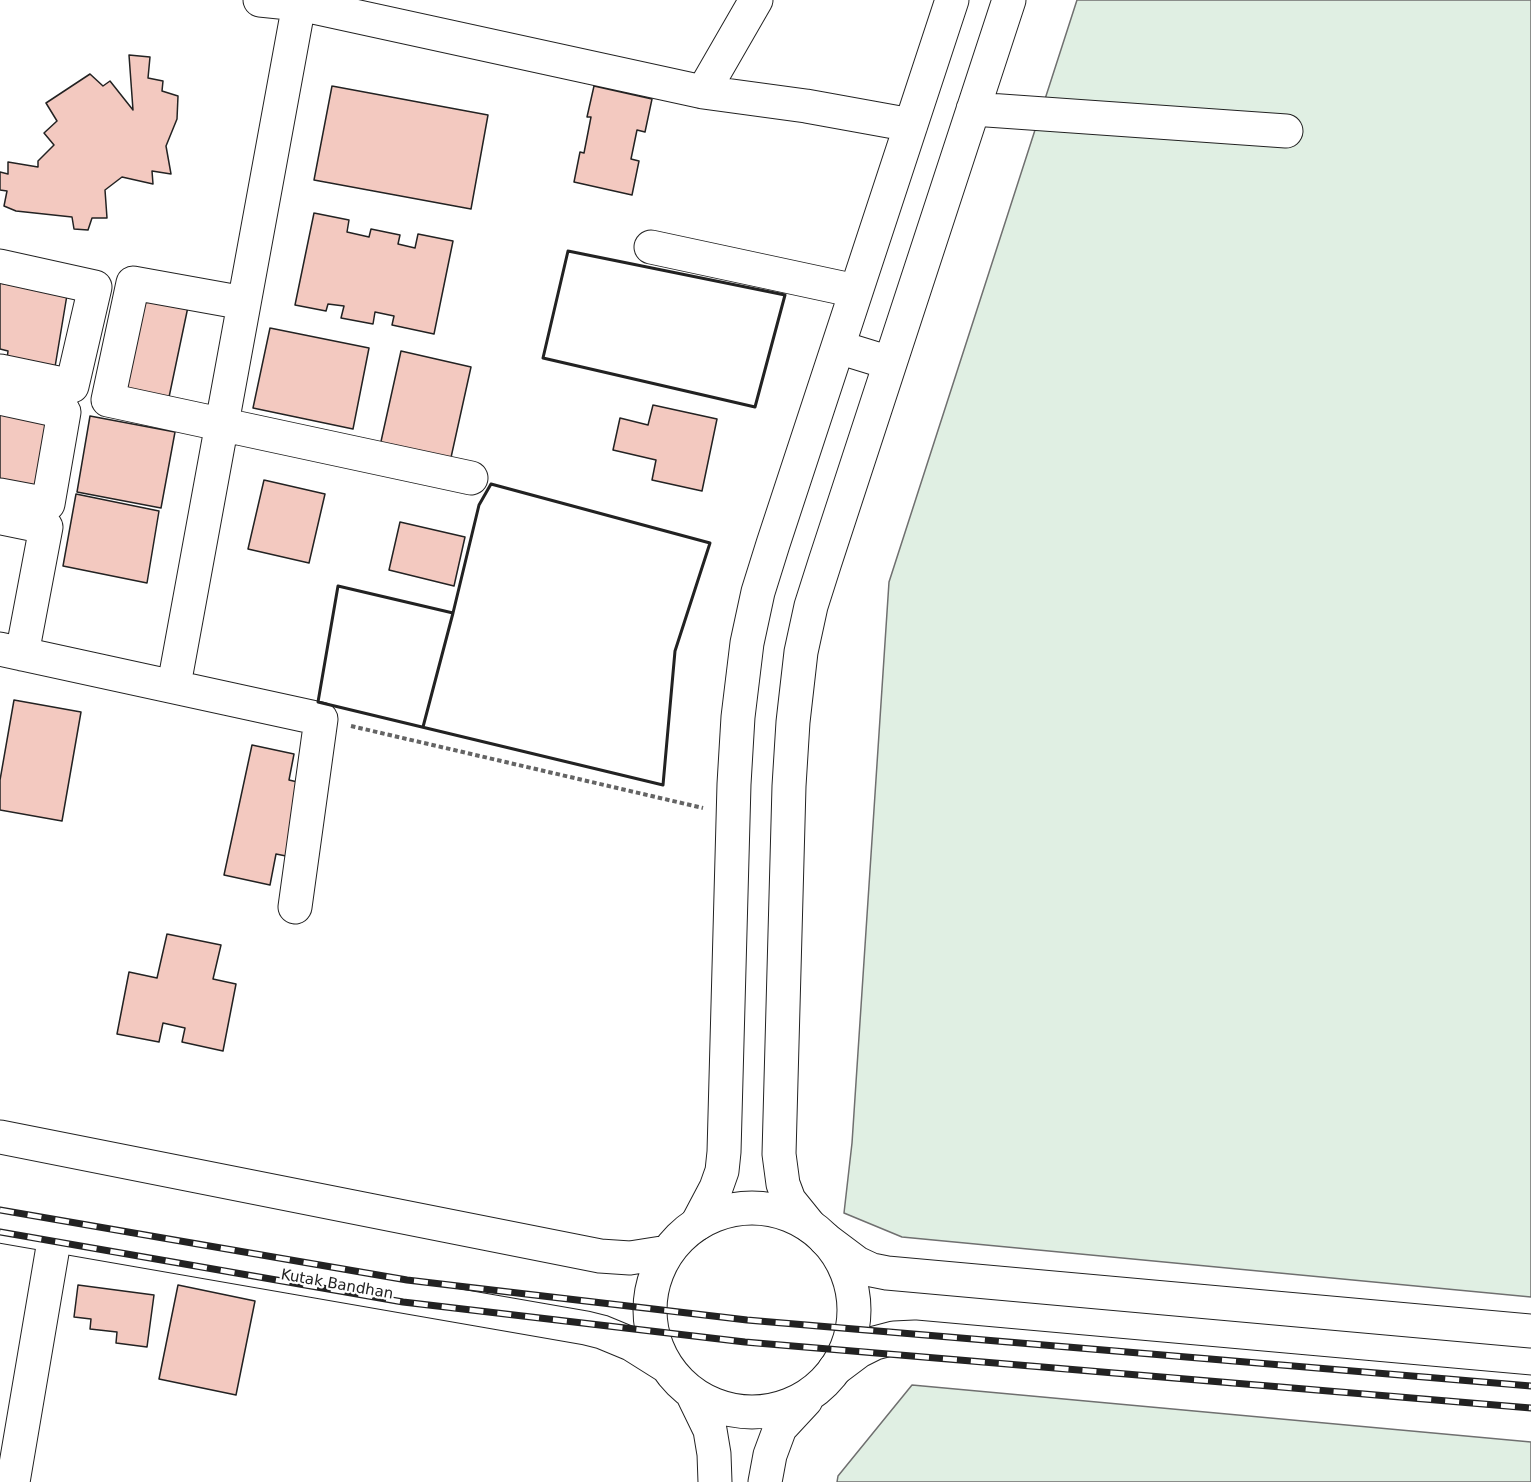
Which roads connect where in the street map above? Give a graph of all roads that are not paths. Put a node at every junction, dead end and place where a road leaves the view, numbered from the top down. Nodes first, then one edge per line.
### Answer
1 (260, 0) edge
2 (756, 0) edge
3 (952, 0) edge
4 (1009, 0) edge
5 (299, 4) junction
6 (703, 92) junction
7 (973, 109) junction
8 (910, 125) junction
9 (1286, 131) dead end
10 (651, 247) dead end
11 (0, 266) edge
12 (856, 291) junction
13 (244, 303) junction
14 (838, 347) junction
15 (890, 363) junction
16 (0, 371) edge
17 (0, 398) edge
18 (222, 424) junction
19 (471, 478) dead end
20 (0, 495) edge
21 (0, 517) edge
22 (11, 651) edge
23 (174, 685) junction
24 (295, 907) dead end
25 (0, 1137) edge
26 (697, 1224) junction
27 (0, 1226) edge
28 (818, 1233) junction
29 (55, 1235) junction
30 (668, 1252) junction
31 (1531, 1331) edge
32 (666, 1366) junction
33 (829, 1377) junction
34 (1531, 1392) edge
35 (693, 1395) junction
36 (13, 1482) edge
37 (715, 1482) edge
38 (765, 1482) edge

1 - 5 street
2 - 6 street
3 - 8 street
4 - 7 street
5 - 6 street
5 - 13 street
6 - 8 street
7 - 9 street
7 - 15 street
8 - 12 street
10 - 12 street
11 - 16 street
12 - 14 street
13 - 18 street
13 - 18 street
14 - 15 street
14 - 26 street
15 - 28 street
17 - 20 street
18 - 19 street
18 - 23 street
21 - 22 street
22 - 23 street
23 - 24 street
25 - 30 street
26 - 28 street
26 - 30 street
27 - 29 street, Kutak Bandhan
28 - 31 street
28 - 33 street
29 - 32 street, Kutak Bandhan
29 - 36 street
30 - 32 street
32 - 35 street
33 - 34 street
33 - 35 street
33 - 38 street
35 - 37 street

